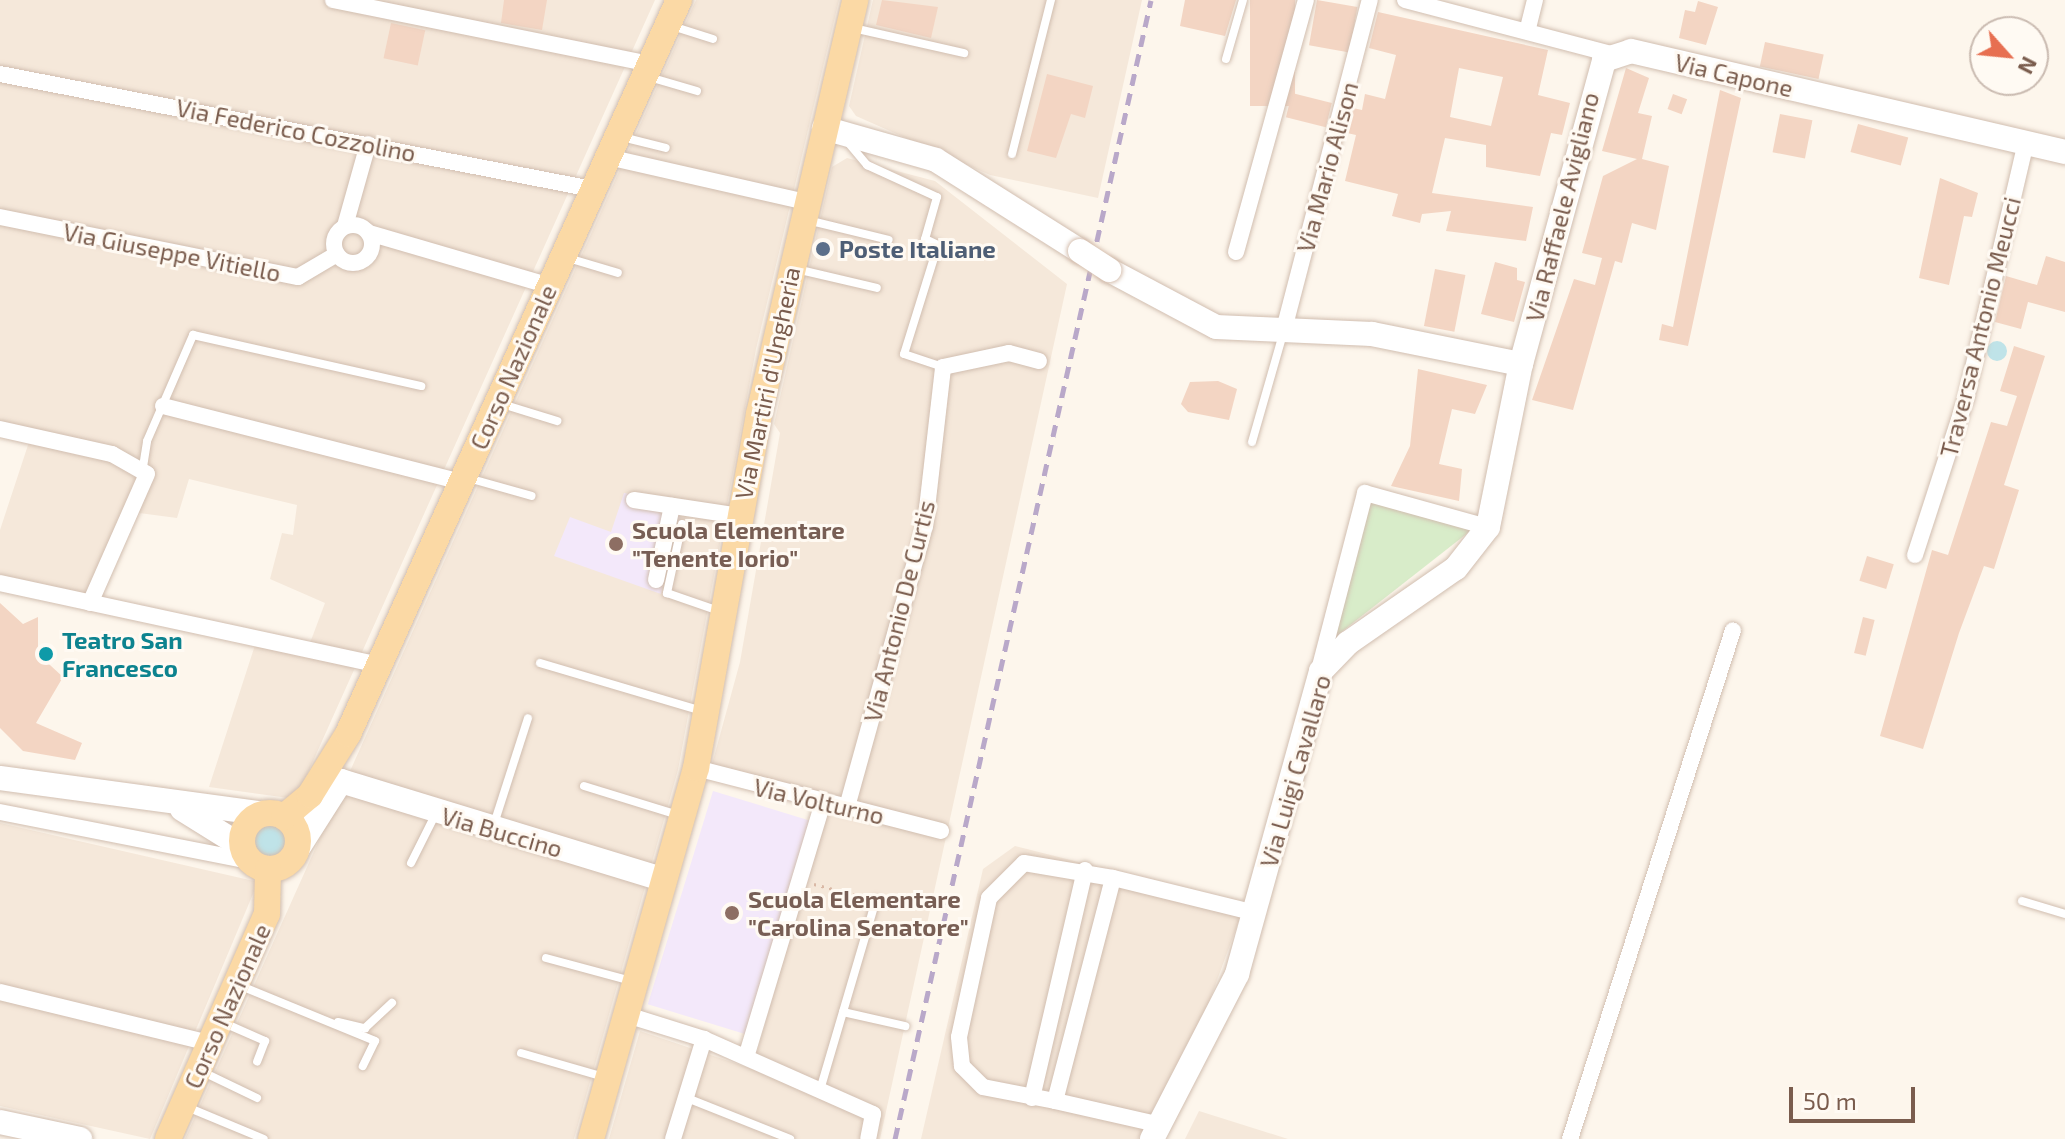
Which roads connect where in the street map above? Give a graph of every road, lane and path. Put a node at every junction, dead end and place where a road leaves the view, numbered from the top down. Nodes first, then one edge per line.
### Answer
1 (333, 0) edge
2 (679, 0) edge
3 (855, 0) edge
4 (1051, 0) edge
5 (1243, 0) edge
6 (1306, 0) edge
7 (1370, 0) edge
8 (1405, 0) edge
9 (1535, 0) edge
10 (667, 25) junction
11 (848, 27) junction
12 (1528, 28) junction
13 (713, 39) dead end
14 (964, 53) dead end
15 (1611, 54) junction
16 (1226, 59) dead end
17 (647, 70) junction
18 (0, 74) edge
19 (697, 91) dead end
20 (834, 130) junction
21 (2026, 142) junction
22 (368, 144) junction
23 (612, 146) junction
24 (666, 148) dead end
25 (2065, 152) edge
26 (1012, 154) dead end
27 (592, 189) junction
28 (804, 211) junction
29 (0, 217) edge
30 (345, 226) junction
31 (369, 233) junction
32 (889, 240) dead end
33 (1236, 252) dead end
34 (337, 254) junction
35 (563, 257) junction
36 (791, 268) junction
37 (618, 273) dead end
38 (550, 286) junction
39 (877, 288) dead end
40 (1283, 333) junction
41 (1039, 361) dead end
42 (1521, 364) junction
43 (943, 367) junction
44 (421, 386) dead end
45 (497, 403) junction
46 (163, 406) junction
47 (557, 421) dead end
48 (0, 429) edge
49 (1252, 442) dead end
50 (143, 467) junction
51 (462, 479) junction
52 (532, 496) dead end
53 (634, 500) dead end
54 (672, 506) junction
55 (740, 516) junction
56 (682, 524) dead end
57 (1488, 527) junction
58 (1915, 555) dead end
59 (656, 580) dead end
60 (0, 583) edge
61 (90, 603) junction
62 (723, 612) junction
63 (1733, 630) dead end
64 (540, 663) dead end
65 (379, 665) junction
66 (1316, 683) junction
67 (707, 712) junction
68 (528, 718) dead end
69 (348, 734) junction
70 (696, 768) junction
71 (0, 778) edge
72 (341, 781) junction
73 (584, 786) dead end
74 (176, 806) junction
75 (822, 806) junction
76 (847, 807) junction
77 (0, 812) edge
78 (436, 812) junction
79 (275, 815) junction
80 (683, 816) junction
81 (493, 829) junction
82 (941, 831) dead end
83 (297, 850) junction
84 (254, 859) junction
85 (411, 863) dead end
86 (1085, 870) junction
87 (1113, 878) junction
88 (664, 880) junction
89 (800, 881) junction
90 (876, 900) joint
91 (2022, 901) dead end
92 (1255, 913) junction
93 (2065, 914) edge
94 (546, 958) dead end
95 (636, 982) junction
96 (236, 984) junction
97 (0, 992) edge
98 (392, 1003) dead end
99 (843, 1012) junction
100 (627, 1015) junction
101 (329, 1022) junction
102 (905, 1026) dead end
103 (215, 1032) junction
104 (704, 1039) junction
105 (521, 1053) dead end
106 (747, 1054) junction
107 (257, 1062) dead end
108 (363, 1066) dead end
109 (198, 1070) junction
110 (608, 1078) junction
111 (820, 1090) junction
112 (684, 1097) junction
113 (257, 1098) dead end
114 (1032, 1098) junction
115 (1055, 1101) junction
116 (183, 1105) junction
117 (0, 1122) edge
118 (1156, 1132) edge
119 (80, 1139) edge
120 (168, 1139) edge
121 (264, 1139) edge
122 (591, 1139) edge
123 (673, 1139) edge
124 (790, 1139) edge
125 (868, 1139) edge
126 (1570, 1139) edge

1 - 17 street
2 - 10 main road, Corso Nazionale
3 - 11 main road, Via Martiri d'Ungheria
4 - 26 lane
5 - 16 lane
6 - 33 street
7 - 40 street, Via Mario Alison
8 - 12 street, Via Capone
9 - 12 street
10 - 13 lane
10 - 17 main road, Corso Nazionale
11 - 14 lane
11 - 20 main road, Via Martiri d'Ungheria
12 - 15 street, Via Capone
15 - 21 street, Via Capone
15 - 42 street, Via Raffaele Avigliano
17 - 19 lane
17 - 23 main road, Corso Nazionale
18 - 22 street, Via Federico Cozzolino
20 - 28 main road, Via Martiri d'Ungheria
20 - 40 street, bridge
20 - 43 lane
21 - 25 street, Via Capone
21 - 58 street, Traversa Antonio Meucci
22 - 27 street, Via Federico Cozzolino
22 - 30 street
23 - 24 lane
23 - 27 main road, Corso Nazionale
23 - 28 street
27 - 35 main road, Corso Nazionale
28 - 32 lane
28 - 36 main road, Via Martiri d'Ungheria
29 - 34 street, Via Giuseppe Vitiello
30 - 31 street
30 - 34 street
31 - 34 street, Via Giuseppe Vitiello
31 - 38 street
35 - 37 lane
35 - 38 main road, Corso Nazionale
36 - 39 lane
36 - 55 main road, Via Martiri d'Ungheria
38 - 45 main road, Corso Nazionale
40 - 42 street
40 - 49 lane
41 - 43 street
42 - 57 street, Via Luigi Cavallaro
43 - 76 street, Via Antonio De Curtis
44 - 46 lane
45 - 47 lane
45 - 51 main road, Corso Nazionale
46 - 50 lane
46 - 51 street
48 - 50 street
50 - 61 street
51 - 52 lane
51 - 65 main road, Corso Nazionale
53 - 54 street
54 - 55 street
54 - 59 street
55 - 62 main road, Via Martiri d'Ungheria
56 - 62 lane
57 - 66 street, Via Luigi Cavallaro
57 - 66 street
60 - 61 street
61 - 65 street
62 - 67 main road, Via Martiri d'Ungheria
63 - 126 street
64 - 67 lane
65 - 69 main road, Corso Nazionale
66 - 92 street, Via Luigi Cavallaro
67 - 70 main road, Via Martiri d'Ungheria
68 - 81 lane
69 - 72 street, Corso Nazionale
69 - 79 main road, Corso Nazionale
70 - 75 street, Via Volturno
70 - 80 main road, Via Martiri d'Ungheria
71 - 74 street
72 - 78 street, Via Buccino
72 - 83 street, Corso Nazionale
73 - 80 lane
74 - 79 street
74 - 84 street
75 - 76 street, Via Volturno
75 - 89 street
76 - 82 street, Via Volturno
77 - 84 street
78 - 81 street, Via Buccino
78 - 85 lane
79 - 83 main road
79 - 84 main road, Corso Nazionale
80 - 88 main road, Via Martiri d'Ungheria
81 - 88 street, Via Buccino
83 - 84 main road, Corso Nazionale
84 - 96 main road, Corso Nazionale
86 - 87 street
86 - 114 street
86 - 114 street
87 - 92 street
87 - 115 street
88 - 95 main road, Via Martiri d'Ungheria
89 - 90 path
89 - 106 street
90 - 99 lane
91 - 93 lane
92 - 118 street, Via Luigi Cavallaro
94 - 95 lane
95 - 100 main road, Via Martiri d'Ungheria
96 - 101 lane
96 - 103 main road, Corso Nazionale
97 - 103 street
98 - 101 lane
99 - 102 lane
99 - 111 lane
100 - 104 street
100 - 110 main road, Via Martiri d'Ungheria
101 - 108 lane
103 - 107 lane
103 - 109 main road, Corso Nazionale
104 - 106 street
104 - 112 street
105 - 110 lane
106 - 111 street
109 - 113 lane
109 - 116 main road, Corso Nazionale
110 - 122 main road, Via Martiri d'Ungheria
111 - 125 street
112 - 123 street
112 - 124 lane
114 - 115 street
115 - 118 street
116 - 120 main road, Corso Nazionale
116 - 121 lane
117 - 119 street

